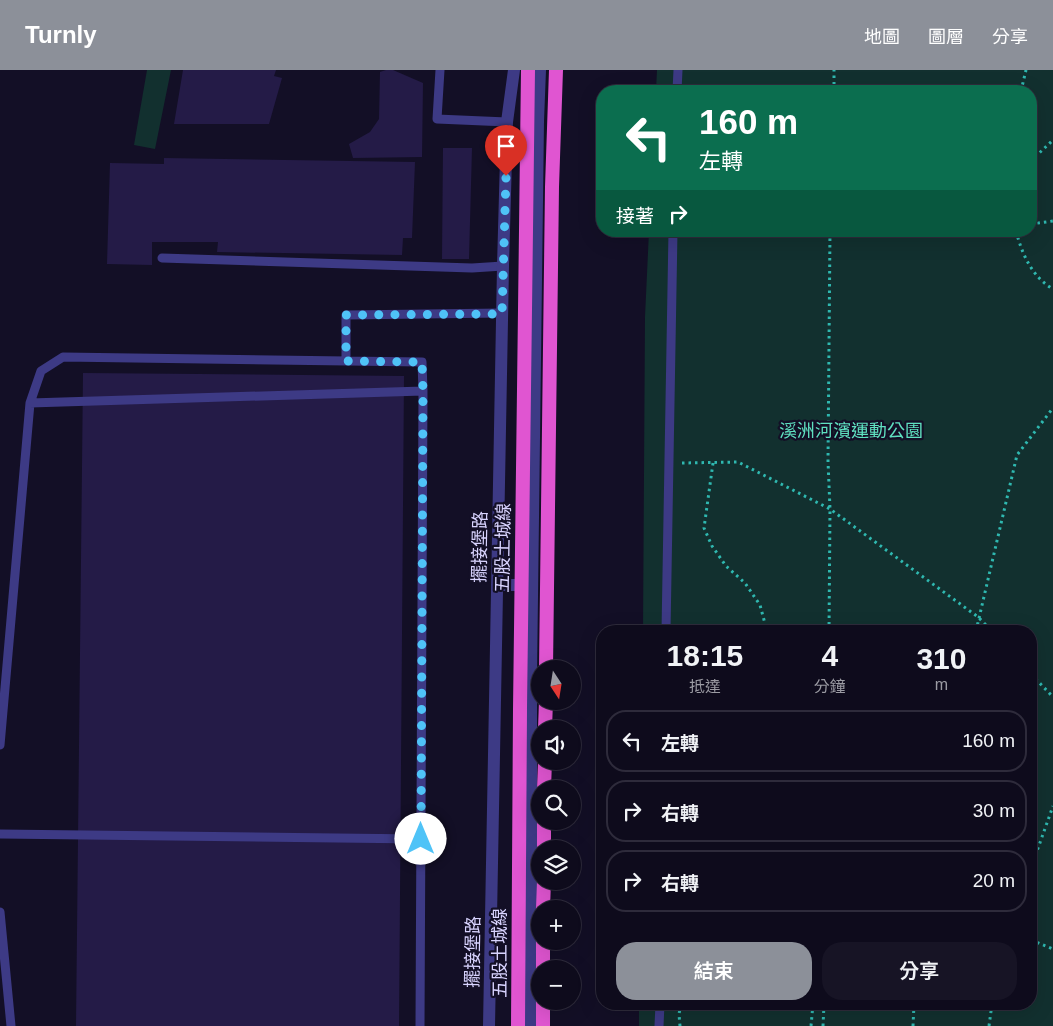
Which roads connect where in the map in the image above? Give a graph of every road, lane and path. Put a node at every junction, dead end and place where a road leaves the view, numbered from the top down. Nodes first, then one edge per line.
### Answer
1 (440, 70) edge
2 (514, 70) edge
3 (528, 70) edge
4 (540, 70) edge
5 (556, 70) edge
6 (678, 70) edge
7 (834, 70) edge
8 (1026, 70) edge
9 (677, 85) edge
10 (834, 85) edge
11 (1022, 85) edge
12 (507, 122) junction
13 (1053, 140) edge
14 (1037, 155) edge
15 (1053, 221) edge
16 (1037, 223) edge
17 (673, 237) edge
18 (830, 237) edge
19 (1018, 237) edge
20 (162, 258) dead end
21 (503, 266) junction
22 (1053, 290) edge
23 (502, 314) junction
24 (346, 361) junction
25 (423, 391) junction
26 (30, 403) junction
27 (1053, 408) edge
28 (682, 463) dead end
29 (713, 464) junction
30 (830, 509) junction
31 (497, 585) junction
32 (533, 585) junction
33 (978, 617) junction
34 (666, 625) edge
35 (765, 625) edge
36 (829, 625) edge
37 (977, 625) edge
38 (986, 625) edge
39 (546, 660) edge
40 (1037, 680) edge
41 (1053, 697) edge
42 (0, 745) edge
43 (1053, 806) edge
44 (0, 834) edge
45 (421, 839) junction
46 (1037, 851) edge
47 (0, 912) edge
48 (1037, 942) edge
49 (1053, 949) edge
50 (543, 1010) edge
51 (660, 1010) edge
52 (680, 1010) edge
53 (812, 1010) edge
54 (824, 1010) edge
55 (913, 1010) edge
56 (991, 1010) edge
57 (11, 1026) edge
58 (420, 1026) edge
59 (489, 1026) edge
60 (518, 1026) edge
61 (531, 1026) edge
62 (543, 1026) edge
63 (659, 1026) edge
64 (680, 1026) edge
65 (811, 1026) edge
66 (823, 1026) edge
67 (912, 1026) edge
68 (989, 1026) edge

1 - 12 lane
2 - 12 street, 擺接堡路
3 - 60 highway, 五股土城線, bridge
4 - 32 street
5 - 39 highway
6 - 9 lane
7 - 10 path
8 - 11 path
12 - 21 street, 擺接堡路
13 - 14 path
15 - 16 path
17 - 34 lane
18 - 30 path
19 - 22 path
20 - 21 lane
21 - 23 street, 擺接堡路
23 - 24 lane
23 - 31 street, 擺接堡路
24 - 25 lane
24 - 26 lane
25 - 26 lane
25 - 45 lane
26 - 42 lane
27 - 33 path
28 - 29 path
29 - 30 path
29 - 35 path
30 - 33 path
30 - 36 path
31 - 32 street
31 - 59 street, 擺接堡路
32 - 61 street
33 - 37 path
33 - 38 path
40 - 41 path
43 - 46 path
44 - 45 lane
45 - 58 lane
47 - 57 lane
48 - 49 path
50 - 62 highway
51 - 63 lane
52 - 64 path
53 - 65 path
54 - 66 path
55 - 67 path
56 - 68 path

